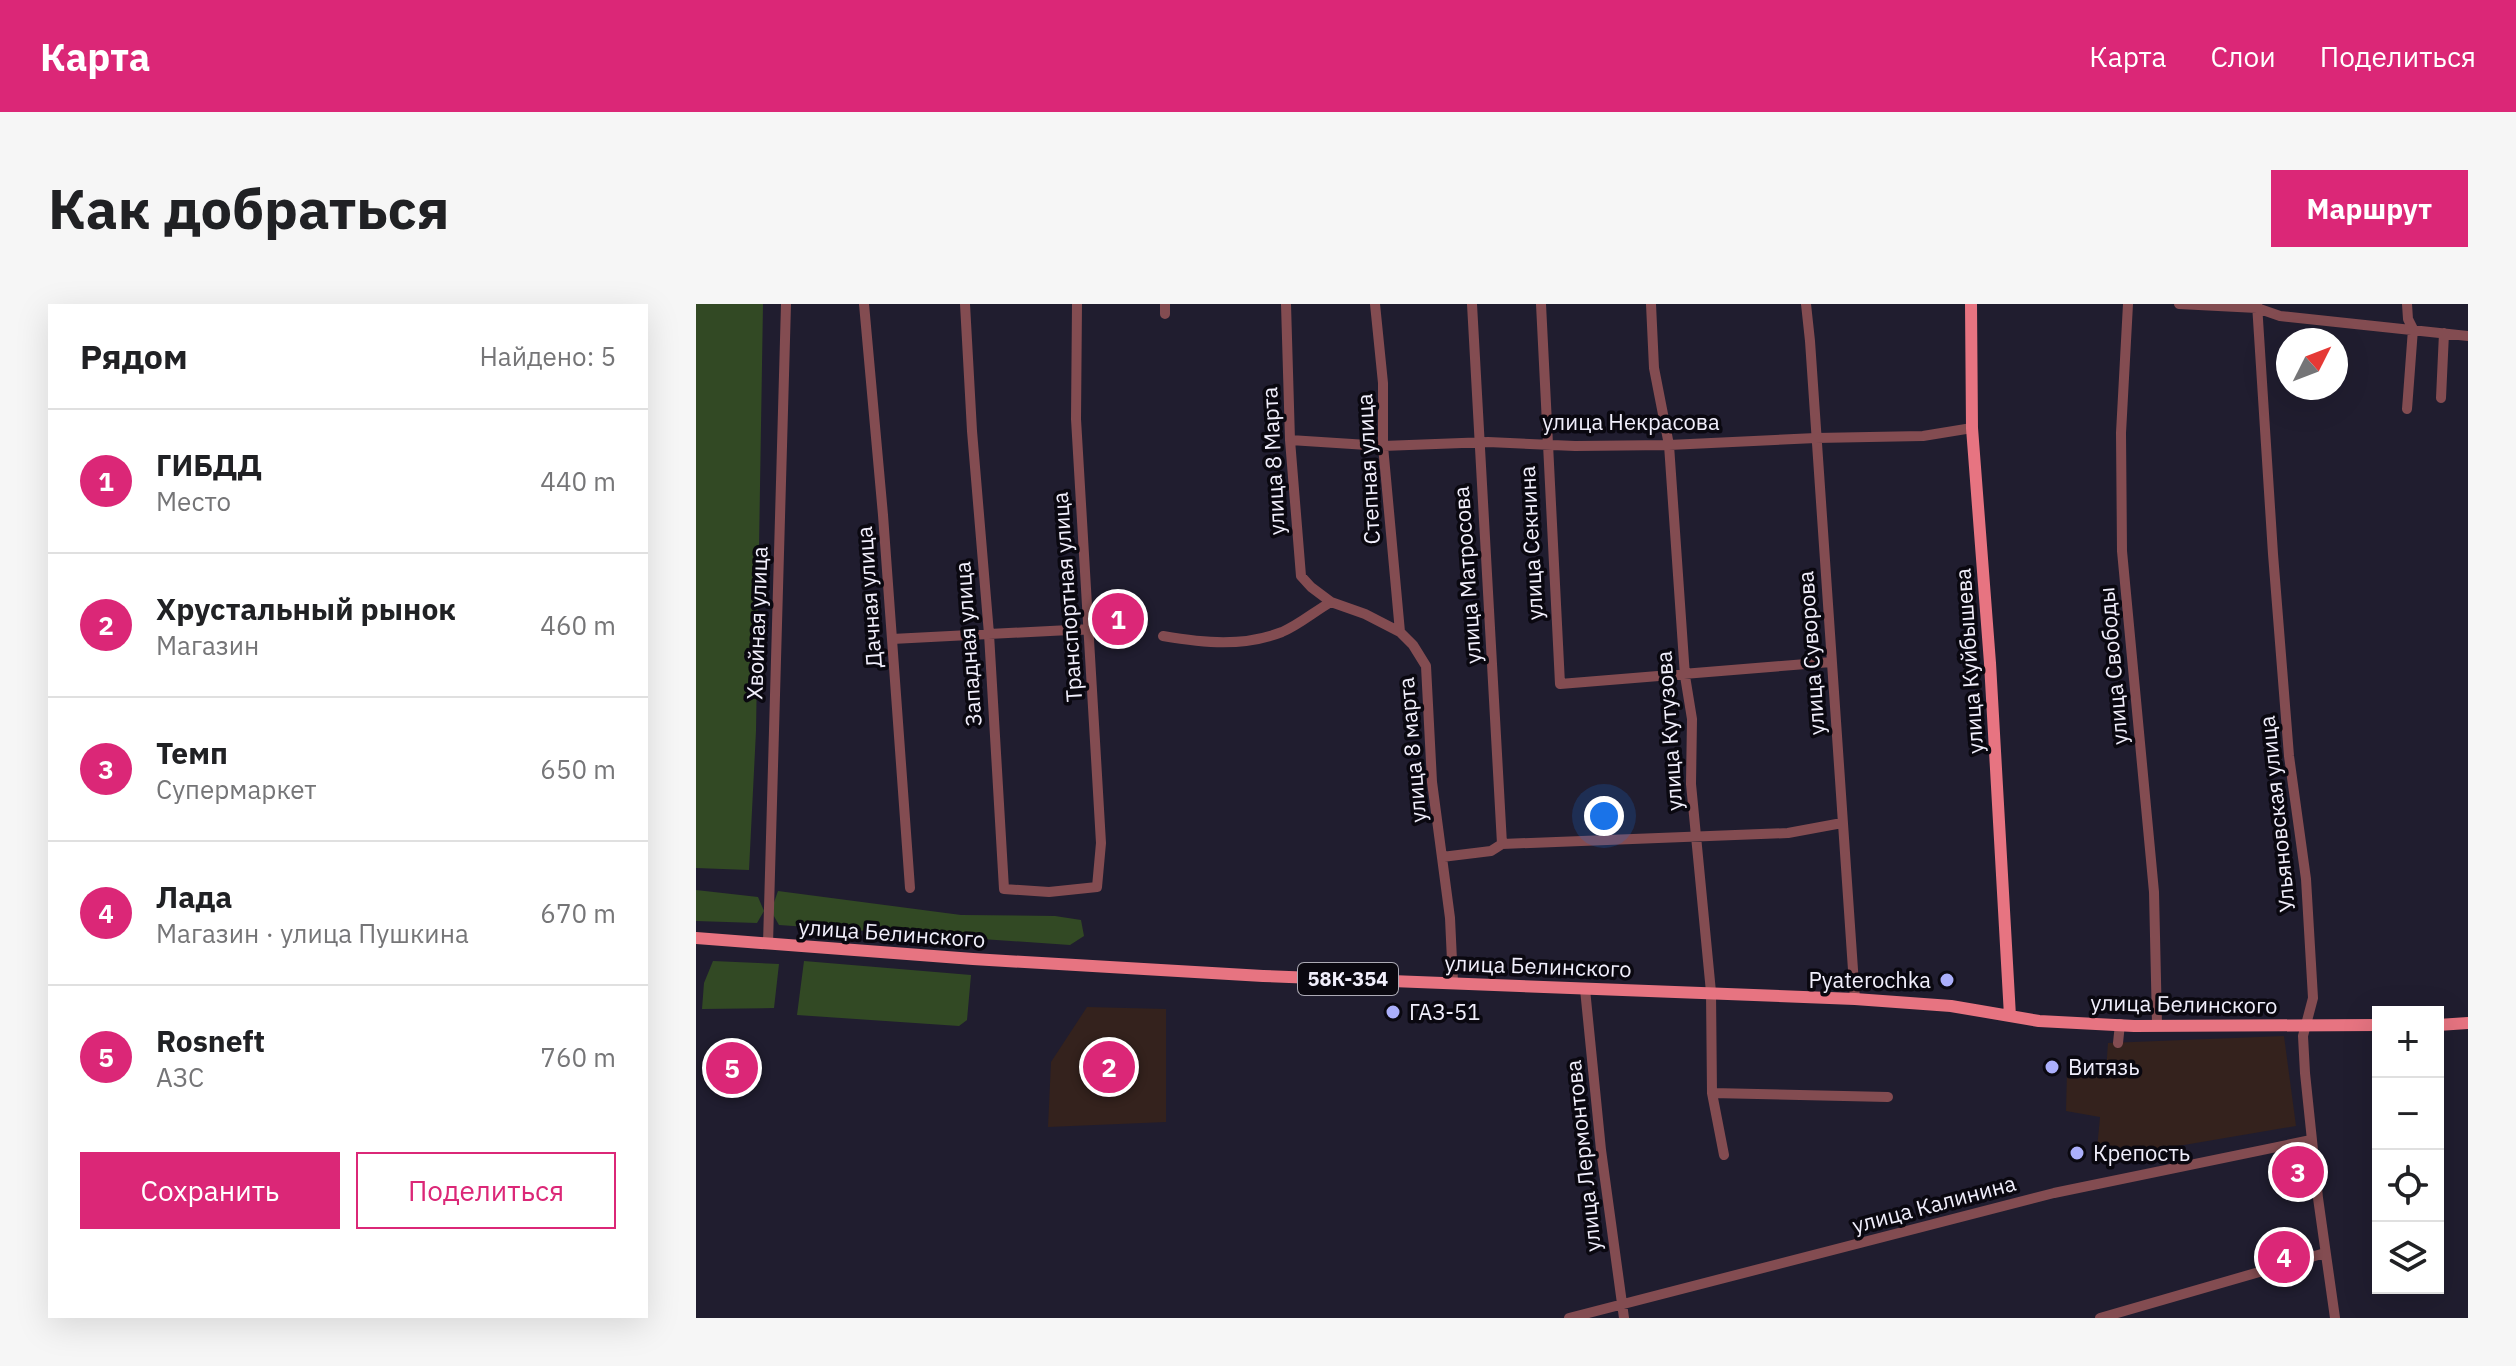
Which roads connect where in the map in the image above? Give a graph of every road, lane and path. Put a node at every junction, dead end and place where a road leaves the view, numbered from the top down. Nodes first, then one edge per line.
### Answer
1 (786, 304) edge
2 (864, 304) edge
3 (965, 304) edge
4 (1077, 304) edge
5 (1286, 304) edge
6 (1375, 304) edge
7 (1472, 304) edge
8 (1541, 304) edge
9 (1651, 304) edge
10 (1806, 304) edge
11 (1971, 304) edge
12 (2128, 304) edge
13 (2179, 304) edge
14 (2407, 304) edge
15 (2257, 306) edge
16 (2413, 329) junction
17 (2444, 333) junction
18 (2468, 336) edge
19 (2441, 398) dead end
20 (2407, 409) dead end
21 (1972, 428) junction
22 (1816, 438) junction
23 (1290, 440) junction
24 (1478, 442) junction
25 (1546, 443) junction
26 (1669, 445) junction
27 (1383, 446) junction
28 (1331, 602) junction
29 (1089, 629) junction
30 (1400, 632) junction
31 (989, 634) junction
32 (1163, 636) dead end
33 (892, 639) junction
34 (1831, 662) junction
35 (1685, 676) junction
36 (1842, 823) junction
37 (1698, 836) junction
38 (1502, 844) junction
39 (1442, 857) junction
40 (1097, 887) joint
41 (910, 888) dead end
42 (696, 938) edge
43 (768, 944) junction
44 (1453, 982) junction
45 (1585, 989) junction
46 (1711, 992) junction
47 (1855, 999) junction
48 (2010, 1016) junction
49 (2468, 1023) edge
50 (2120, 1024) junction
51 (2157, 1024) junction
52 (2306, 1025) junction
53 (2372, 1025) edge
54 (2444, 1025) edge
55 (2118, 1043) dead end
56 (1712, 1093) junction
57 (1888, 1097) dead end
58 (2311, 1140) junction
59 (1724, 1155) dead end
60 (2325, 1253) junction
61 (1620, 1306) junction
62 (1569, 1318) edge
63 (1624, 1318) edge
64 (2100, 1318) edge
65 (2335, 1318) edge

1 - 43 street, Хвойная улица
2 - 33 street, Дачная улица
3 - 31 street, Западная улица
4 - 29 street, Транспортная улица
5 - 23 street, улица 8 Марта
6 - 27 street, Степная улица
7 - 24 street, улица Матросова
8 - 25 street, улица Секнина
9 - 26 street, улица Кутузова
10 - 22 street, улица Суворова
11 - 21 main road, улица Куйбышева
12 - 51 street, улица Свободы
13 - 15 street
14 - 16 street
15 - 16 street
15 - 52 street, Ульяновская улица
16 - 17 street
16 - 20 street
17 - 18 street
17 - 19 street
21 - 22 street, улица Некрасова
21 - 48 main road, улица Куйбышева
22 - 26 street, улица Некрасова
22 - 34 street, улица Суворова
23 - 27 street, улица Некрасова
23 - 28 street, улица 8 Марта
24 - 25 street, улица Некрасова
24 - 27 street, улица Некрасова
24 - 38 street, улица Матросова
25 - 26 street, улица Некрасова
25 - 35 street, улица Секнина
26 - 35 street, улица Кутузова
27 - 30 street, Степная улица
28 - 30 street, улица 8 марта
28 - 32 street
29 - 31 street
29 - 40 street, Транспортная улица
30 - 39 street, улица 8 марта
31 - 33 street
31 - 40 street, Западная улица
33 - 41 street, Дачная улица
34 - 35 street
34 - 36 street, улица Суворова
35 - 37 street, улица Кутузова
36 - 37 street
36 - 47 street, улица Суворова
37 - 38 street
37 - 46 street, улица Кутузова
38 - 39 street
39 - 44 street, улица 8 марта
42 - 43 main road, улица Белинского / 58К-354
43 - 44 main road, улица Белинского / 58К-354
44 - 45 main road, улица Белинского / 58К-354
45 - 46 main road, улица Белинского / 58К-354
45 - 61 street, улица Лермонтова
46 - 47 main road, улица Белинского / 58К-354
46 - 56 street, улица Кутузова
47 - 48 main road, улица Белинского / 58К-354
48 - 50 main road, улица Белинского
49 - 54 main road
50 - 51 main road, улица Белинского
50 - 55 street
51 - 52 main road, улица Белинского
52 - 53 main road, улица Белинского
52 - 58 street, Ульяновская улица
56 - 57 street
56 - 59 street, улица Кутузова
58 - 60 street, Ульяновская улица
58 - 61 street, улица Калинина
60 - 64 street
60 - 65 street, Ульяновская улица
61 - 62 street, улица Калинина
61 - 63 street, улица Лермонтова

